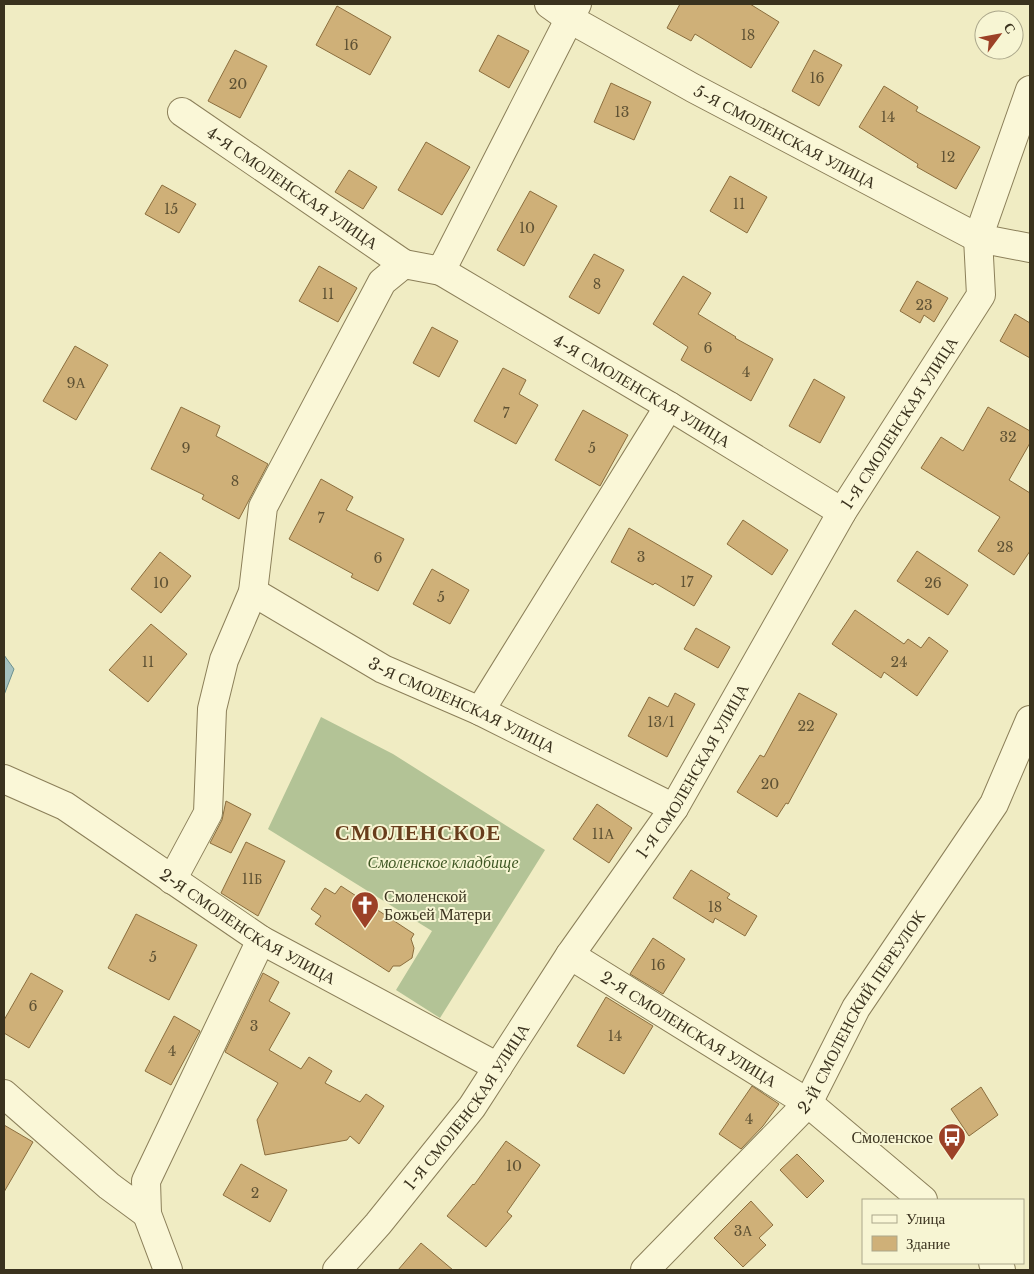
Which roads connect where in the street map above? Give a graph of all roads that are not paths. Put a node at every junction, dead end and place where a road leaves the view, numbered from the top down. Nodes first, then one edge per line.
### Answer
1 (565, 9) edge
2 (1030, 90) edge
3 (182, 112) dead end
4 (978, 238) junction
5 (1030, 248) edge
6 (404, 264) junction
7 (441, 271) junction
8 (669, 406) junction
9 (842, 512) junction
10 (253, 592) junction
11 (480, 711) junction
12 (1030, 720) edge
13 (4, 779) edge
14 (674, 808) junction
15 (172, 880) junction
16 (261, 940) junction
17 (570, 955) junction
18 (498, 1067) junction
19 (4, 1094) edge
20 (808, 1103) junction
21 (922, 1199) edge
22 (147, 1214) junction
23 (654, 1267) edge
24 (168, 1270) edge
25 (337, 1270) edge

1 - 4 street, 5-Я СМОЛЕНСКАЯ УЛИЦА
1 - 7 street
2 - 4 street
3 - 6 street, 4-Я СМОЛЕНСКАЯ УЛИЦА
4 - 5 street, 5-Я СМОЛЕНСКАЯ УЛИЦА
4 - 9 street, 1-Я СМОЛЕНСКАЯ УЛИЦА
6 - 7 street, 4-Я СМОЛЕНСКАЯ УЛИЦА
6 - 10 street
7 - 8 street, 4-Я СМОЛЕНСКАЯ УЛИЦА
8 - 9 street, 4-Я СМОЛЕНСКАЯ УЛИЦА
8 - 11 street
9 - 14 street, 1-Я СМОЛЕНСКАЯ УЛИЦА
10 - 11 street, 3-Я СМОЛЕНСКАЯ УЛИЦА
10 - 15 street
11 - 14 street, 3-Я СМОЛЕНСКАЯ УЛИЦА
12 - 20 street, 2-Й СМОЛЕНСКИЙ ПЕРЕУЛОК
13 - 15 street, 2-Я СМОЛЕНСКАЯ УЛИЦА
14 - 17 street, 1-Я СМОЛЕНСКАЯ УЛИЦА
15 - 16 street, 2-Я СМОЛЕНСКАЯ УЛИЦА
16 - 18 street, 2-Я СМОЛЕНСКАЯ УЛИЦА
16 - 22 street
17 - 18 street, 1-Я СМОЛЕНСКАЯ УЛИЦА
17 - 20 street, 2-Я СМОЛЕНСКАЯ УЛИЦА
18 - 25 street, 1-Я СМОЛЕНСКАЯ УЛИЦА
19 - 22 street
20 - 21 street, 2-Я СМОЛЕНСКАЯ УЛИЦА
20 - 23 street, 2-Й СМОЛЕНСКИЙ ПЕРЕУЛОК
22 - 24 street

